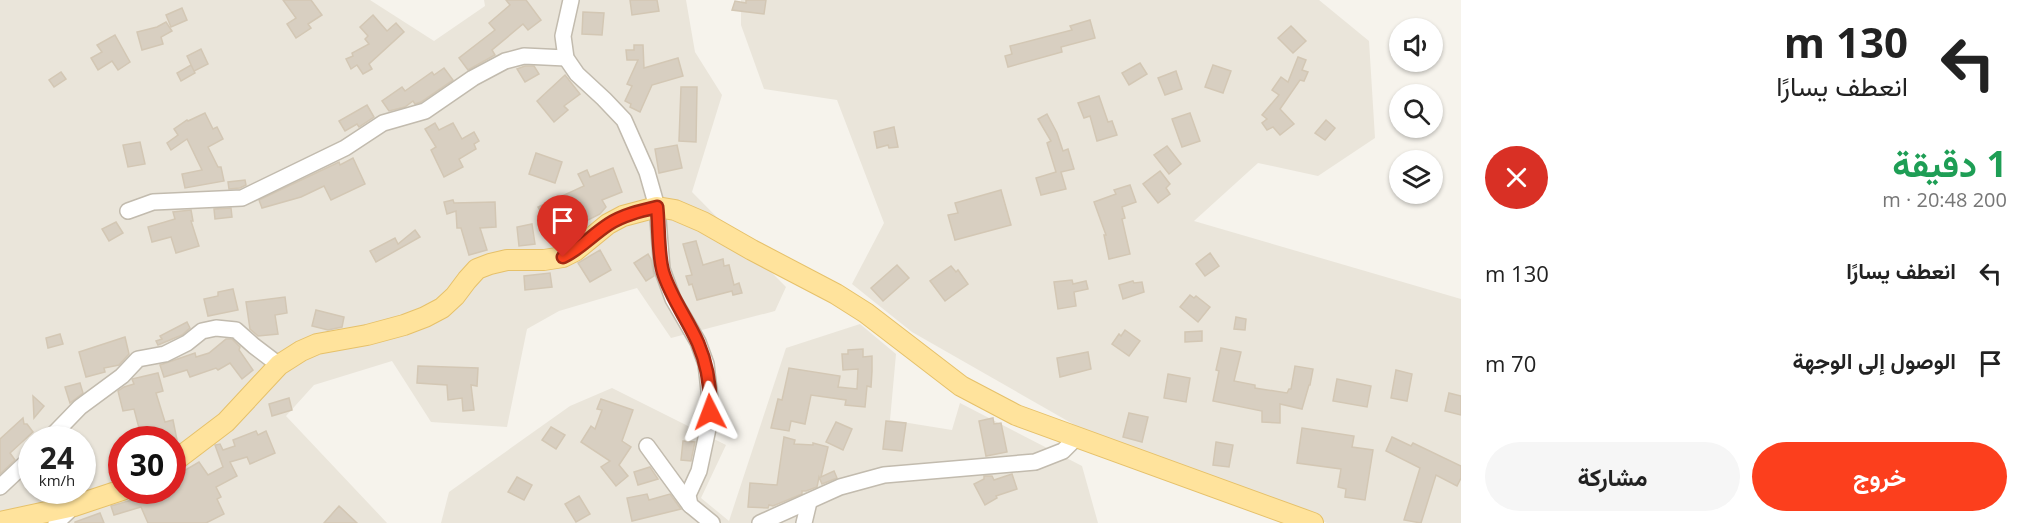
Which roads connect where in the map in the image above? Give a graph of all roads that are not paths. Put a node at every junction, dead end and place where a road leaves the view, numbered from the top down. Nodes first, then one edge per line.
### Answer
1 (571, 0) edge
2 (566, 58) junction
3 (657, 207) junction
4 (128, 211) dead end
5 (279, 365) junction
6 (62, 426) edge
7 (1076, 438) junction
8 (647, 446) dead end
9 (186, 453) edge
10 (18, 470) edge
11 (0, 487) edge
12 (108, 495) edge
13 (809, 502) junction
14 (690, 505) junction
15 (74, 506) junction
16 (0, 522) edge
17 (56, 523) edge
18 (712, 523) edge
19 (760, 523) edge
20 (804, 523) edge
21 (1313, 523) edge

1 - 2 street
2 - 3 street
2 - 4 street
3 - 5 main road
3 - 7 main road
3 - 14 street
5 - 6 street
5 - 9 main road
7 - 13 street
7 - 21 main road
8 - 14 street
10 - 11 street
12 - 15 main road
13 - 19 street
13 - 20 street
14 - 18 street
15 - 16 main road
15 - 17 street

